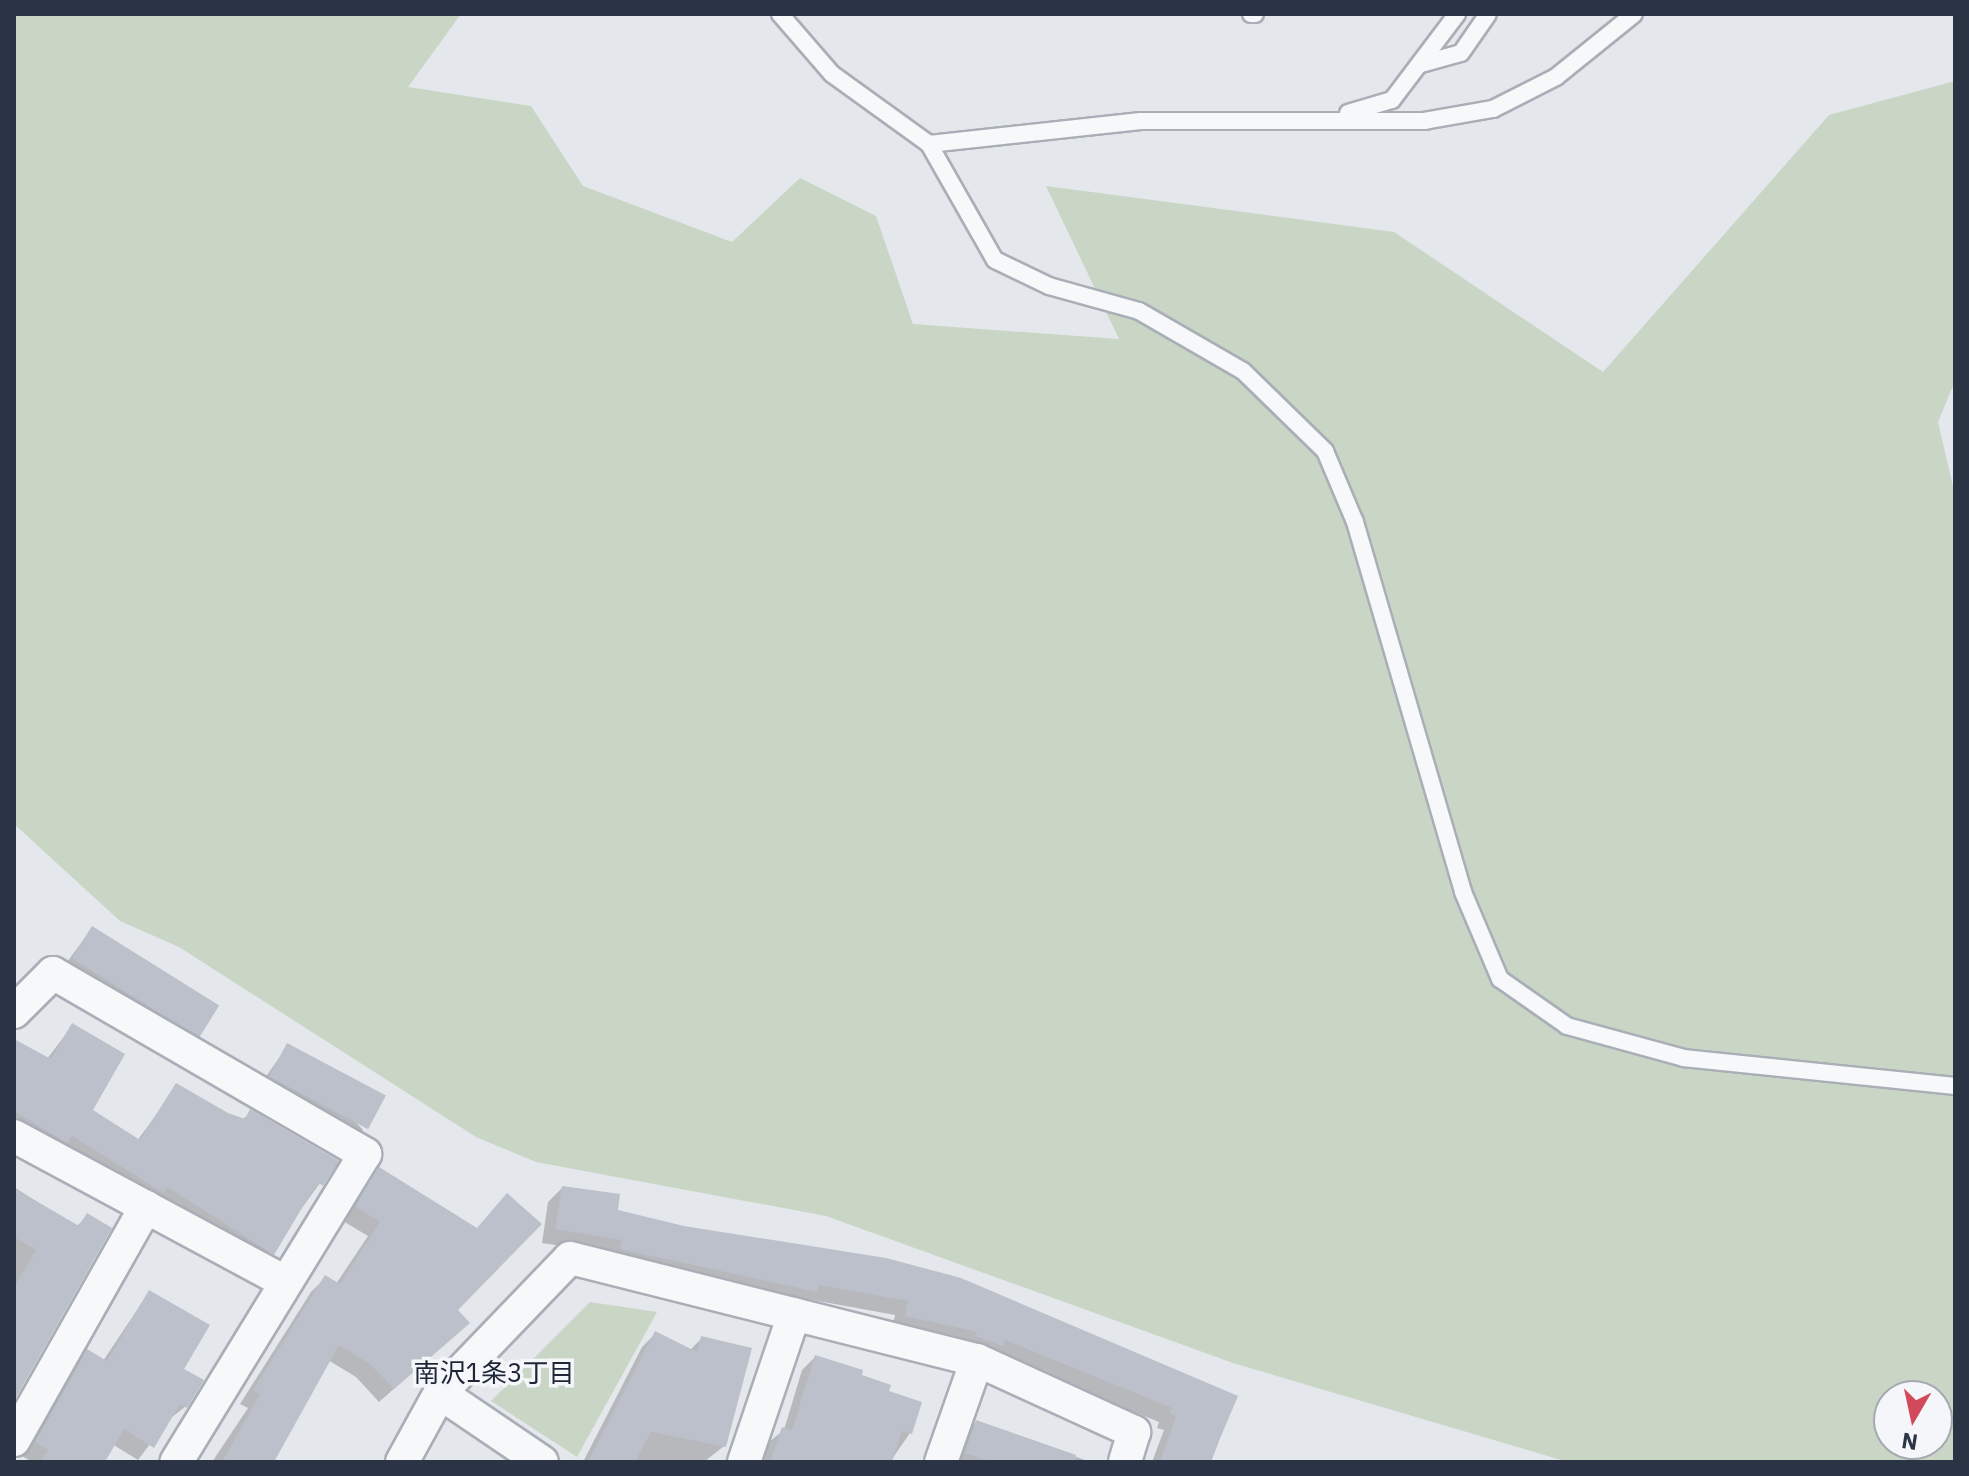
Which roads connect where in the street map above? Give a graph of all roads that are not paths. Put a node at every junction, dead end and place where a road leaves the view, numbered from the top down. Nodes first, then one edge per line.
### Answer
1 (780, 14) edge
2 (1457, 14) edge
3 (1488, 14) edge
4 (1634, 14) edge
5 (1421, 64) junction
6 (1335, 117) junction
7 (929, 144) junction
8 (14, 1012) edge
9 (1955, 1086) edge
10 (14, 1136) edge
11 (146, 1207) junction
12 (285, 1282) junction
13 (794, 1314) junction
14 (977, 1360) junction
15 (440, 1393) junction
16 (14, 1440) edge
17 (176, 1462) edge
18 (402, 1462) edge
19 (542, 1462) edge
20 (744, 1462) edge
21 (941, 1462) edge
22 (1125, 1462) edge

1 - 7 lane
2 - 5 lane
3 - 5 lane
4 - 6 lane
5 - 6 lane
6 - 7 lane
7 - 9 lane
8 - 12 street
10 - 11 street
11 - 12 street
11 - 16 street
12 - 17 street
13 - 14 street
13 - 15 street
13 - 20 street
14 - 21 street
14 - 22 street
15 - 18 street
15 - 19 street

